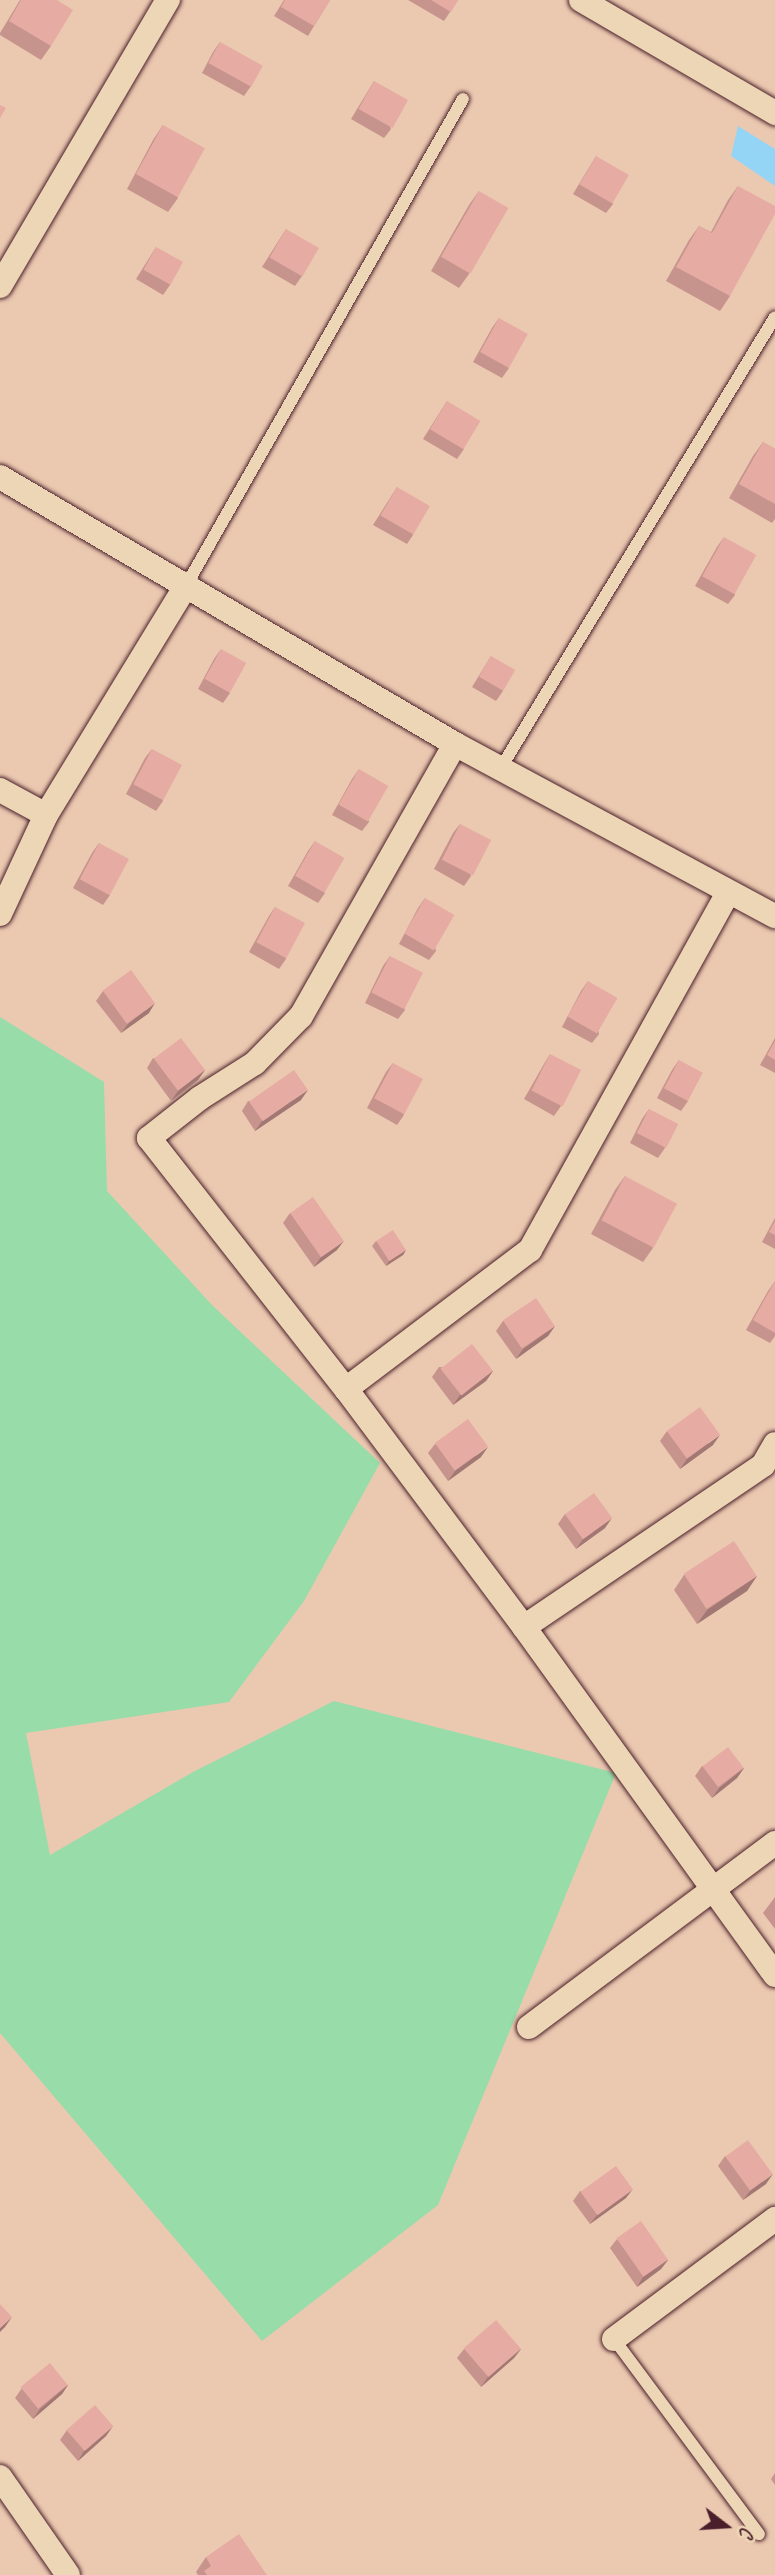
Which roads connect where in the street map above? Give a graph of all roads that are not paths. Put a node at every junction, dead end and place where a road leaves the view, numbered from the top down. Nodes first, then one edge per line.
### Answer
1 (168, 0) edge
2 (581, 0) edge
3 (463, 99) dead end
4 (775, 113) edge
5 (0, 286) edge
6 (775, 317) edge
7 (0, 477) edge
8 (187, 584) junction
9 (455, 744) junction
10 (502, 766) junction
11 (0, 790) edge
12 (46, 815) junction
13 (728, 893) junction
14 (0, 914) edge
15 (775, 916) edge
16 (346, 1389) junction
17 (775, 1444) edge
18 (524, 1627) junction
19 (775, 1843) edge
20 (715, 1888) junction
21 (775, 1975) edge
22 (529, 2026) dead end
23 (775, 2219) edge
24 (614, 2339) joint
25 (0, 2477) edge
26 (759, 2534) dead end
27 (68, 2575) edge

1 - 5 street
2 - 4 street
3 - 8 lane
6 - 10 lane
7 - 8 street
8 - 9 street
8 - 12 street
9 - 10 street
9 - 16 street
10 - 13 street
11 - 12 street
12 - 14 street
13 - 15 street
13 - 16 street
16 - 18 street
17 - 18 street
18 - 20 street
19 - 20 street
20 - 21 street
20 - 22 street
23 - 24 street
24 - 26 lane
25 - 27 street

